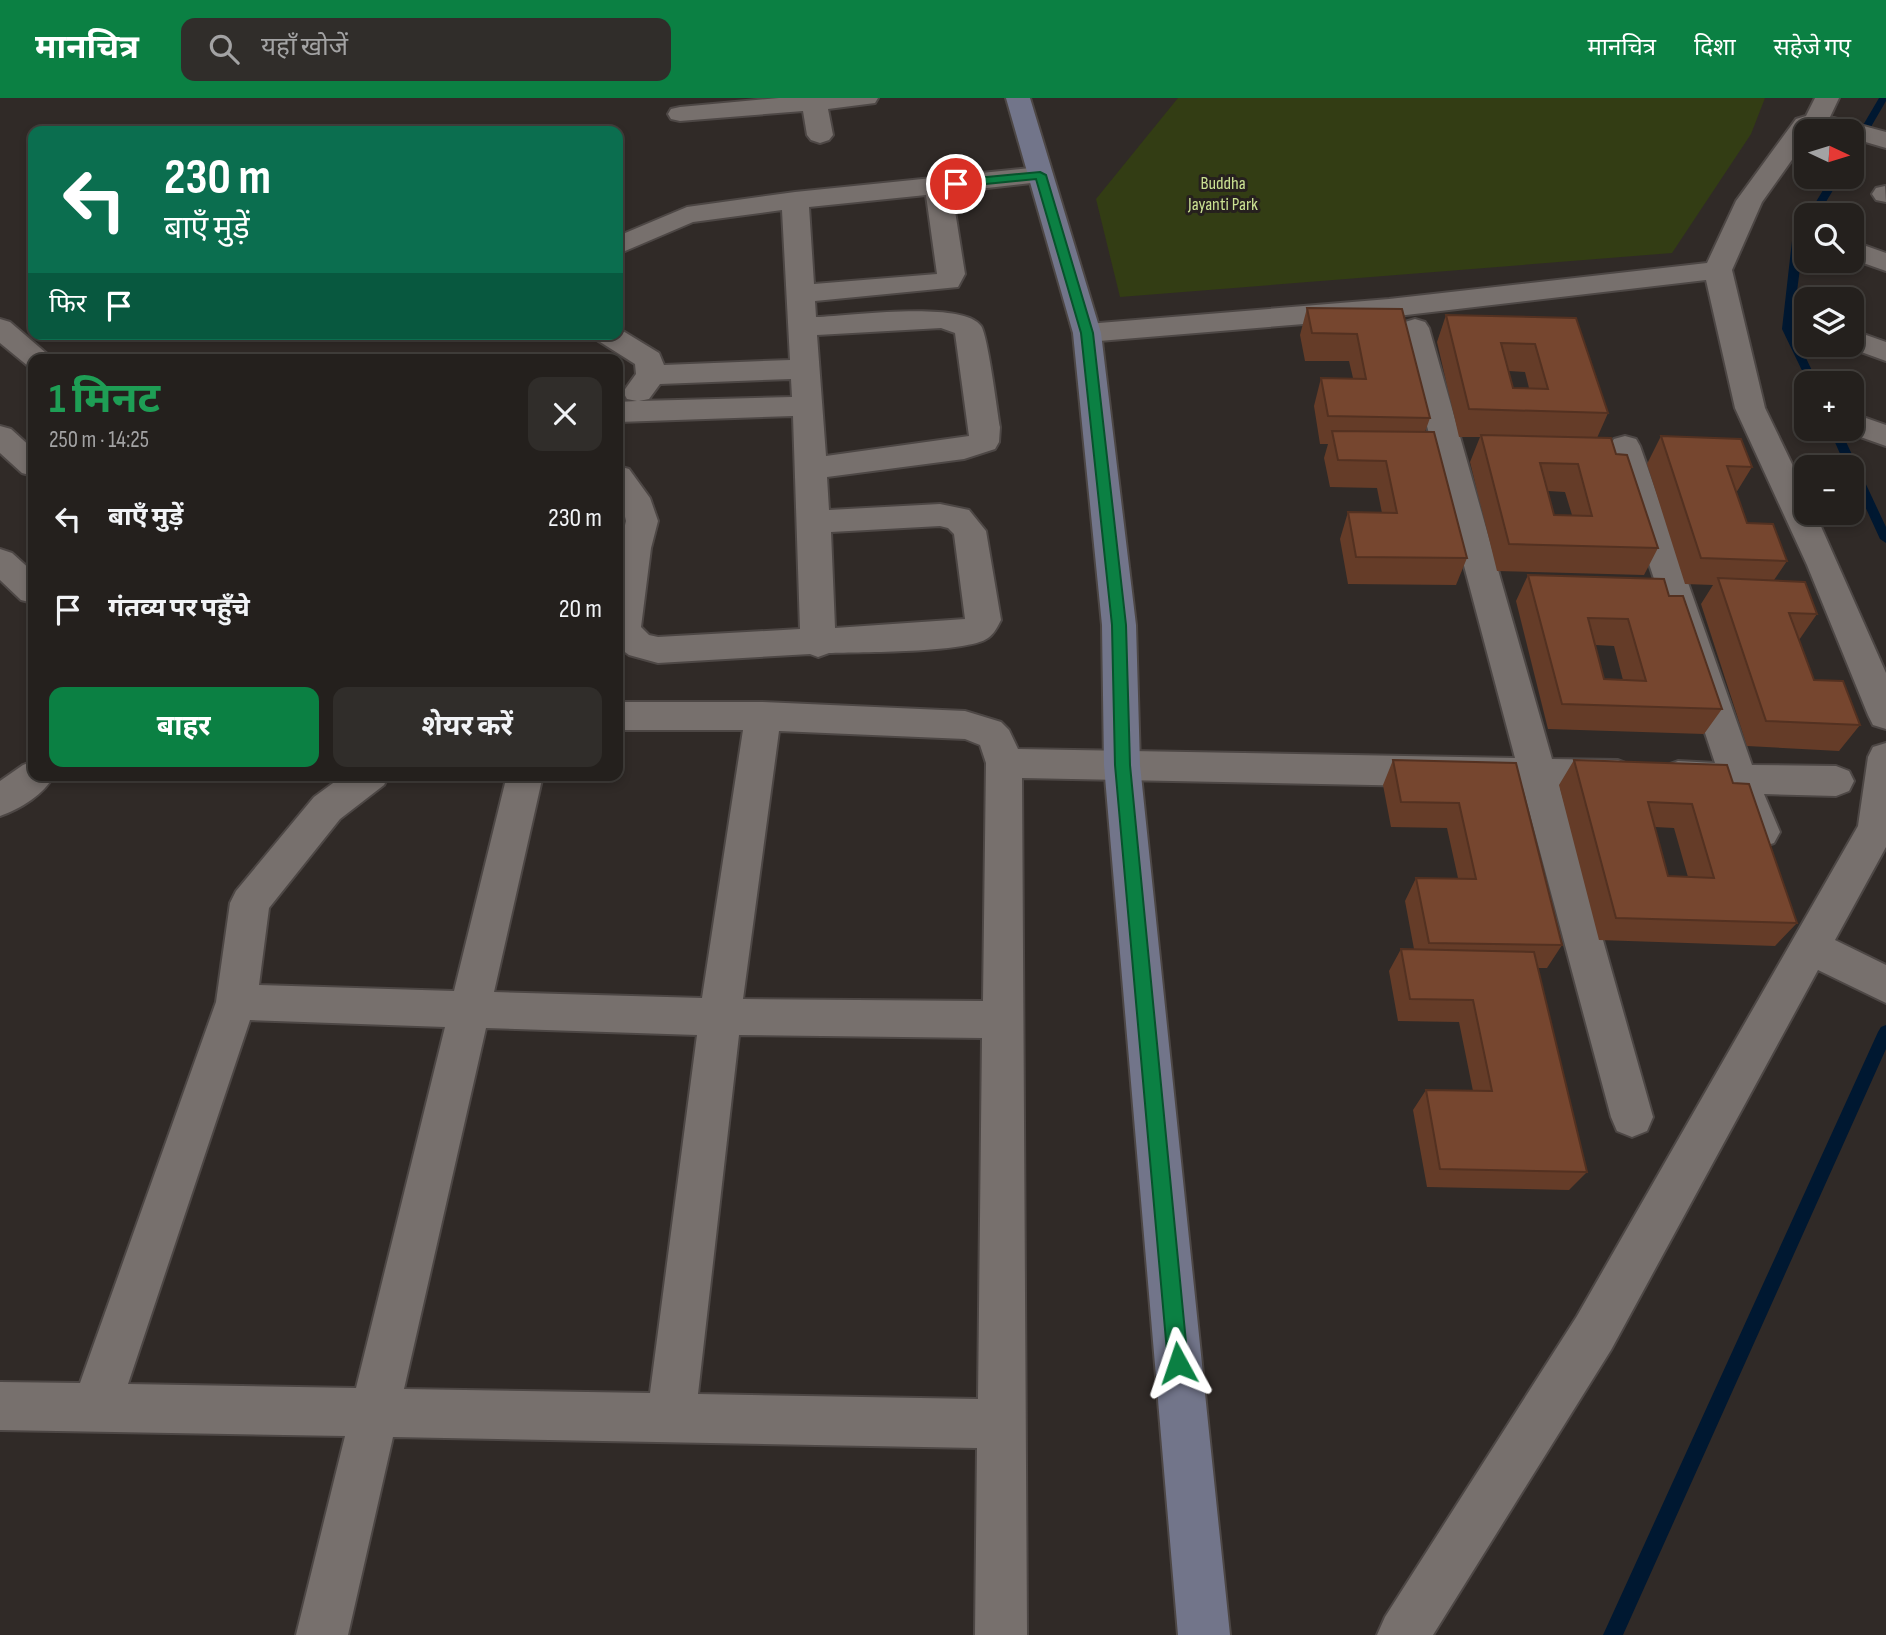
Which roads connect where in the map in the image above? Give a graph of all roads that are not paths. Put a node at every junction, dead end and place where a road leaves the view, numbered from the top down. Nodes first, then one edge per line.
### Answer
1 (866, 98) edge
2 (1018, 98) edge
3 (814, 102) junction
4 (1821, 109) edge
5 (680, 114) dead end
6 (820, 135) dead end
7 (1886, 140) edge
8 (1040, 175) junction
9 (938, 186) junction
10 (795, 200) junction
11 (623, 244) edge
12 (1864, 254) edge
13 (1886, 262) edge
14 (1718, 270) junction
15 (801, 294) junction
16 (803, 327) junction
17 (0, 328) edge
18 (1415, 328) dead end
19 (1087, 333) junction
20 (617, 340) edge
21 (1864, 344) edge
22 (1886, 352) edge
23 (32, 354) edge
24 (805, 369) junction
25 (650, 375) junction
26 (623, 406) edge
27 (808, 407) junction
28 (623, 410) edge
29 (0, 436) edge
30 (1625, 446) dead end
31 (28, 461) edge
32 (811, 468) junction
33 (623, 484) edge
34 (814, 522) junction
35 (0, 561) edge
36 (28, 586) edge
37 (818, 644) junction
38 (1886, 715) edge
39 (623, 716) edge
40 (763, 716) junction
41 (1886, 757) edge
42 (1004, 763) junction
43 (1122, 765) junction
44 (1538, 773) junction
45 (1739, 779) junction
46 (28, 781) edge
47 (363, 781) edge
48 (524, 781) edge
49 (1836, 781) dead end
50 (0, 801) edge
51 (1773, 865) edge
52 (1829, 955) junction
53 (1886, 985) edge
54 (236, 1002) junction
55 (469, 1009) junction
56 (720, 1017) junction
57 (1001, 1020) junction
58 (1632, 1117) dead end
59 (0, 1406) edge
60 (96, 1408) junction
61 (374, 1412) junction
62 (671, 1418) junction
63 (1001, 1424) junction
64 (322, 1635) edge
65 (1002, 1635) edge
66 (1203, 1635) edge
67 (1403, 1635) edge

1 - 3 street
2 - 8 street
3 - 5 street
3 - 6 street
4 - 7 street
4 - 14 street
8 - 9 street
8 - 19 street
9 - 10 street
9 - 15 street
10 - 11 street
10 - 15 street
12 - 13 street
14 - 19 street
14 - 38 street
15 - 16 street
16 - 24 street
16 - 32 street
17 - 23 street
18 - 44 street
19 - 43 street
20 - 25 street
21 - 22 street
24 - 25 street
24 - 27 street
25 - 26 street
27 - 28 street
27 - 32 street
29 - 31 street
30 - 45 street
32 - 34 street
33 - 37 street
34 - 37 street
34 - 37 street
35 - 36 street
39 - 40 street
40 - 42 street
40 - 56 street
41 - 52 street
42 - 43 street
42 - 57 street
43 - 44 street
43 - 66 street
44 - 45 street
44 - 58 street
45 - 49 street
45 - 51 street
46 - 50 street
47 - 54 street
48 - 55 street
52 - 53 street
52 - 67 street
54 - 55 street
54 - 60 street
55 - 56 street
55 - 61 street
56 - 57 street
56 - 62 street
57 - 63 street
59 - 60 street
60 - 61 street
61 - 62 street
61 - 64 street
62 - 63 street
63 - 65 street

